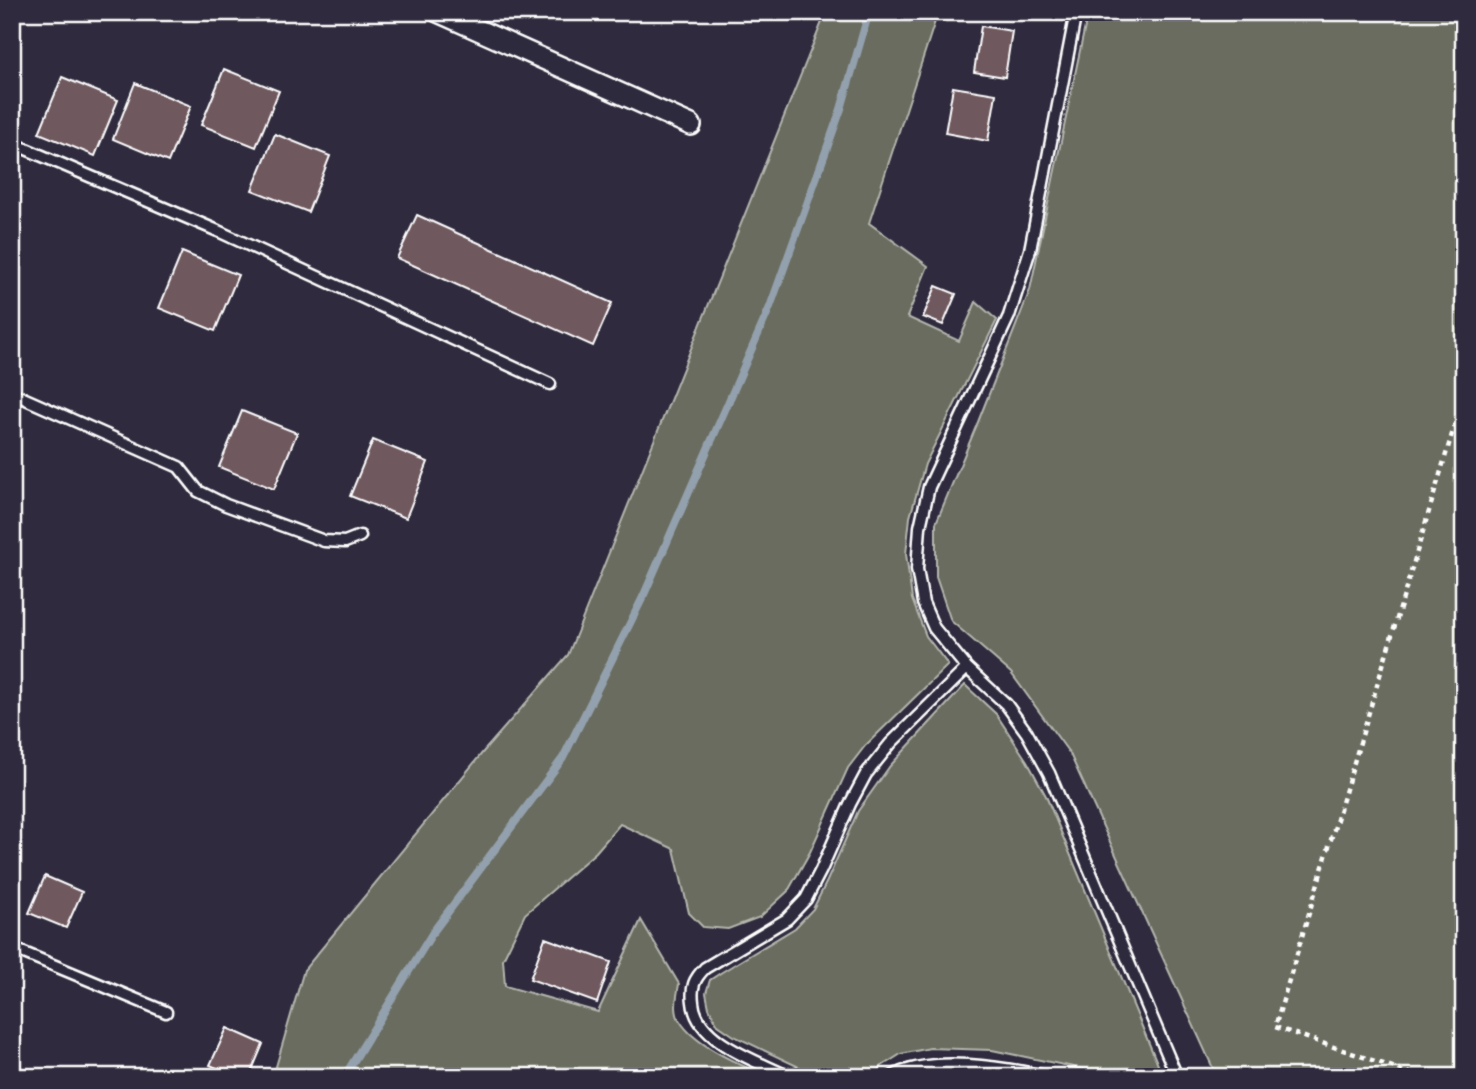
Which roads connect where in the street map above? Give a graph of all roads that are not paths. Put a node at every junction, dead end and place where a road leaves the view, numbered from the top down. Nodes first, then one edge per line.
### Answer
1 (438, 12) edge
2 (1076, 12) edge
3 (691, 125) dead end
4 (12, 143) edge
5 (550, 384) dead end
6 (12, 393) edge
7 (360, 537) dead end
8 (967, 668) junction
9 (12, 948) edge
10 (166, 1012) dead end
11 (789, 1077) edge
12 (891, 1077) edge
13 (1051, 1077) edge
14 (1177, 1077) edge

1 - 3 street
2 - 8 lane
4 - 5 lane
6 - 7 lane
8 - 11 lane
8 - 14 lane
9 - 10 lane
12 - 13 lane

